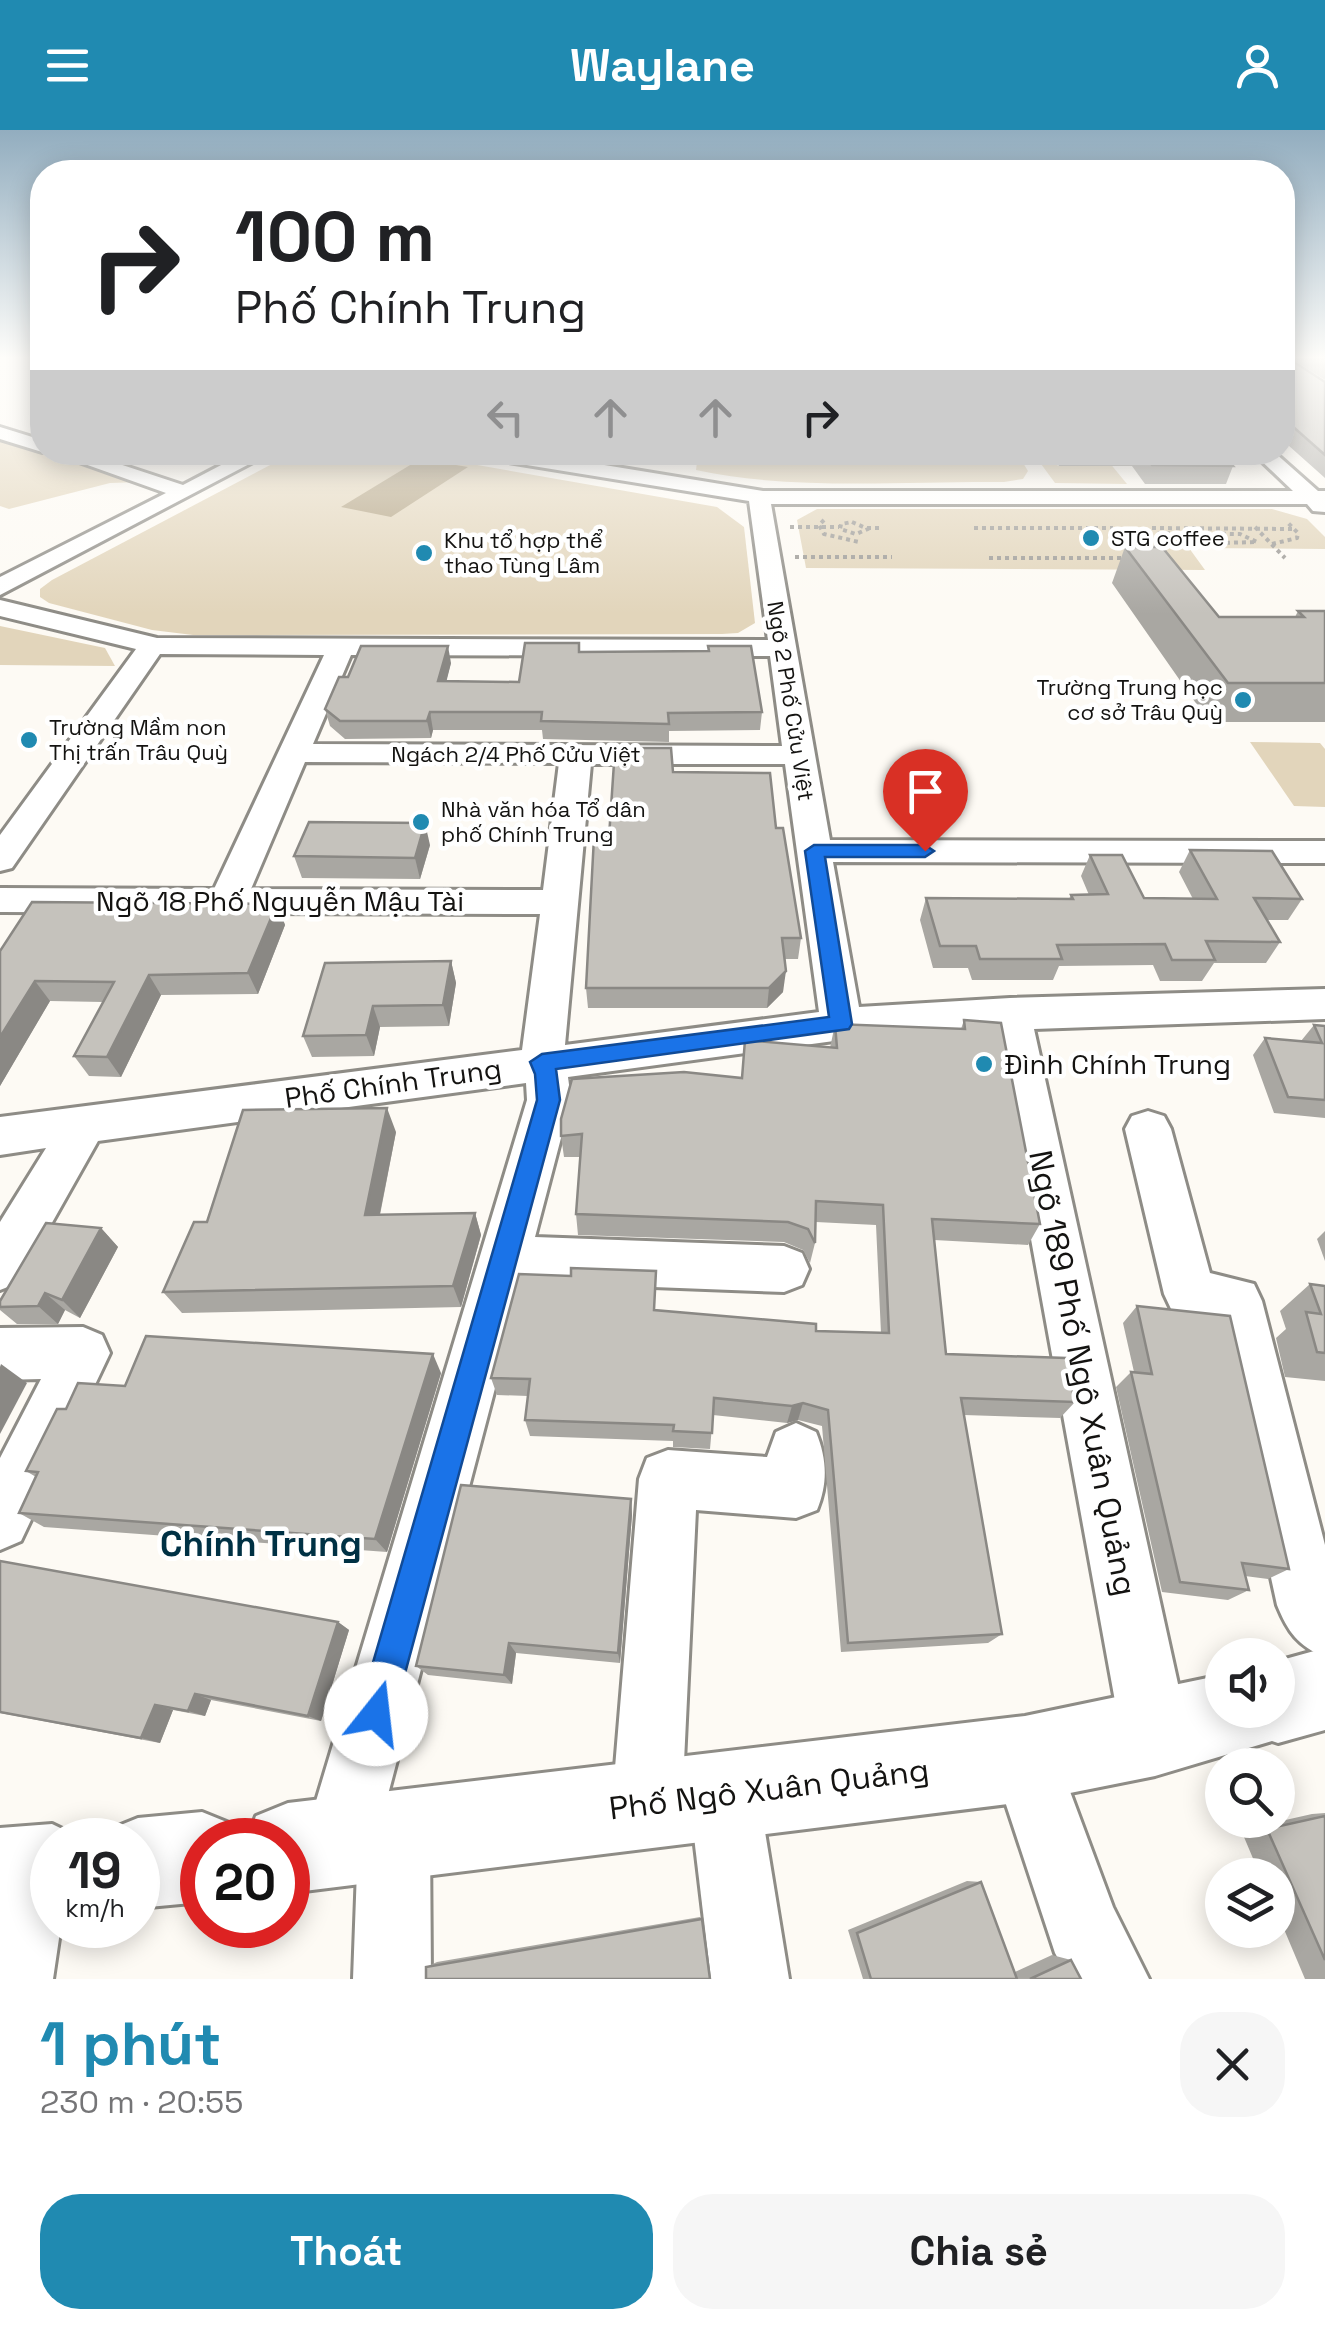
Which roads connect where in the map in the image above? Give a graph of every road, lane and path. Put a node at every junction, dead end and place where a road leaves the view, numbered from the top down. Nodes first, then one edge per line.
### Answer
1 (101, 465) edge
2 (237, 465) edge
3 (533, 465) edge
4 (1277, 465) edge
5 (184, 492) junction
6 (1321, 502) edge
7 (829, 518) dead end
8 (1248, 520) dead end
9 (764, 527) junction
10 (820, 528) junction
11 (839, 528) junction
12 (867, 528) junction
13 (882, 528) dead end
14 (974, 528) dead end
15 (1113, 528) dead end
16 (1256, 528) junction
17 (1307, 528) dead end
18 (856, 534) junction
19 (1140, 537) dead end
20 (858, 542) junction
21 (1146, 545) junction
22 (863, 558) junction
23 (892, 558) dead end
24 (989, 558) dead end
25 (1138, 558) edge
26 (1156, 558) edge
27 (1284, 558) dead end
28 (0, 587) edge
29 (0, 608) edge
30 (152, 646) junction
31 (340, 647) junction
32 (782, 648) junction
33 (293, 754) junction
34 (576, 754) junction
35 (799, 754) junction
36 (814, 851) junction
37 (1325, 852) edge
38 (0, 860) edge
39 (0, 900) edge
40 (227, 900) junction
41 (560, 902) junction
42 (1325, 1004) edge
43 (1010, 1012) junction
44 (841, 1024) junction
45 (542, 1062) junction
46 (86, 1124) junction
47 (1148, 1129) dead end
48 (0, 1136) edge
49 (504, 1260) junction
50 (0, 1267) edge
51 (784, 1269) dead end
52 (0, 1354) edge
53 (796, 1452) dead end
54 (0, 1520) edge
55 (1325, 1625) edge
56 (1325, 1689) edge
57 (1295, 1697) edge
58 (1205, 1721) edge
59 (1156, 1734) junction
60 (1025, 1758) junction
61 (685, 1799) junction
62 (341, 1841) edge
63 (29, 1870) edge
64 (14, 1979) edge
65 (392, 1979) edge
66 (750, 1979) edge
67 (1110, 1979) edge

1 - 5 street
2 - 5 street
3 - 9 street
4 - 6 street
5 - 28 street
6 - 9 street
7 - 10 path
8 - 16 path
9 - 10 path
9 - 22 path
9 - 32 street, Ngõ 2 Phố Cửu Việt
10 - 11 path
10 - 20 path
11 - 12 path
11 - 18 path
12 - 13 path
12 - 18 path
14 - 15 path
16 - 17 path
16 - 21 path
16 - 27 path
18 - 20 path
19 - 21 path
20 - 22 path
21 - 26 path
22 - 23 path
24 - 25 path
29 - 30 street
30 - 31 street
30 - 38 street
31 - 32 street
31 - 33 street
32 - 35 street, Ngõ 2 Phố Cửu Việt
33 - 34 street, Ngách 2/4 Phố Cửu Việt
33 - 40 street
34 - 35 street, Ngách 2/4 Phố Cửu Việt
34 - 41 street
35 - 36 street, Ngõ 2 Phố Cửu Việt
36 - 37 street
36 - 44 street, Ngõ 2 Phố Cửu Việt
39 - 40 street, Ngõ 18 Phố Nguyễn Mậu Tài
40 - 41 street, Ngõ 18 Phố Nguyễn Mậu Tài
41 - 45 street
42 - 43 street, Phố Chính Trung
43 - 44 street, Phố Chính Trung
43 - 59 street, Ngõ 189 Phố Ngô Xuân Quảng
44 - 45 street, Phố Chính Trung
45 - 46 street, Phố Chính Trung
45 - 49 street
46 - 48 street, Phố Chính Trung
46 - 50 street
47 - 55 street
49 - 51 street
49 - 62 street
52 - 54 street
53 - 61 street
56 - 57 main road
58 - 59 main road, Phố Ngô Xuân Quảng
59 - 60 main road, Phố Ngô Xuân Quảng
60 - 61 main road, Phố Ngô Xuân Quảng
60 - 67 street
61 - 62 main road, Phố Ngô Xuân Quảng
61 - 66 street
62 - 65 street
63 - 64 street

